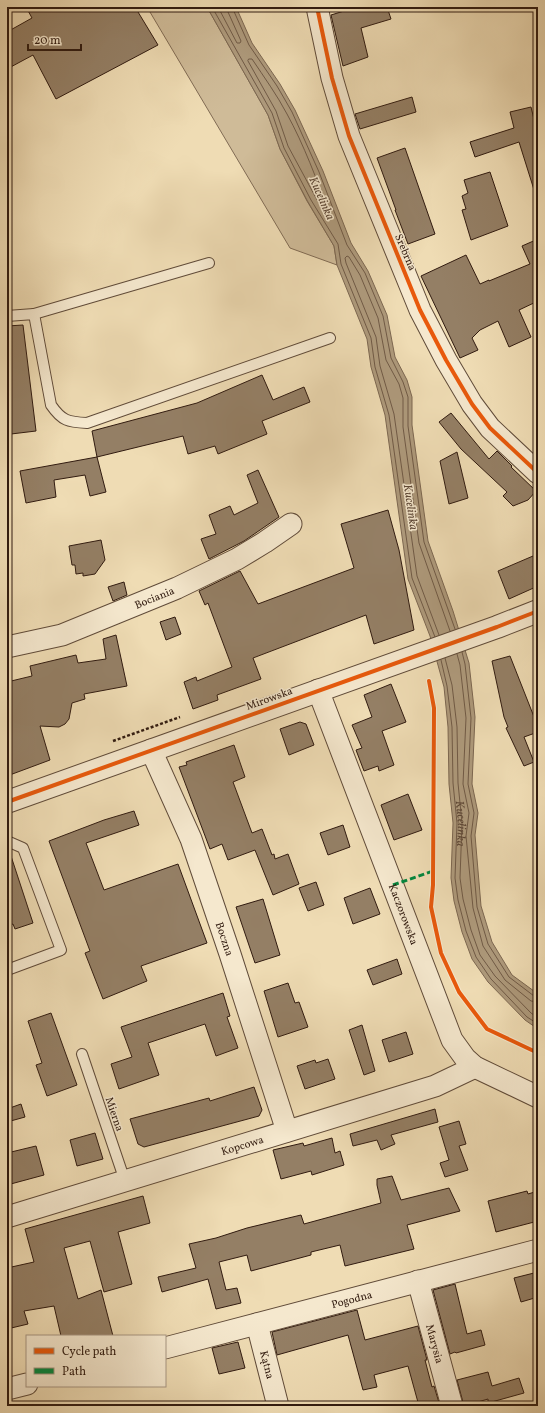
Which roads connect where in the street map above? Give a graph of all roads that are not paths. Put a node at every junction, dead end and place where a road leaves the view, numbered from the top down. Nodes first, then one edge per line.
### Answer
1 (317, 7) edge
2 (208, 263) dead end
3 (34, 314) junction
4 (7, 316) edge
5 (330, 338) dead end
6 (538, 473) edge
7 (290, 524) dead end
8 (538, 611) edge
9 (7, 647) edge
10 (318, 690) junction
11 (151, 750) junction
12 (7, 802) edge
13 (7, 841) edge
14 (7, 970) edge
15 (82, 1054) dead end
16 (475, 1067) junction
17 (538, 1097) edge
18 (287, 1131) junction
19 (125, 1181) junction
20 (7, 1217) edge
21 (538, 1250) edge
22 (418, 1281) junction
23 (257, 1324) junction
24 (166, 1348) edge
25 (278, 1406) edge
26 (452, 1406) edge

1 - 6 street, Srebrna
2 - 3 lane
3 - 4 lane
3 - 5 lane
7 - 9 street, Bociania
8 - 10 street, Mirowska
10 - 11 street, Mirowska
10 - 16 street, Kaczorowska
11 - 12 street, Mirowska
11 - 18 street, Boczna
13 - 14 lane
15 - 19 lane, Mierna
16 - 17 street, Kaczorowska
16 - 18 street, Kopcowa
18 - 19 street, Kopcowa
19 - 20 street, Kopcowa
21 - 22 street, Pogodna
22 - 23 street, Pogodna
22 - 26 street, Marysia
23 - 24 street, Pogodna
23 - 25 street, Kątna

